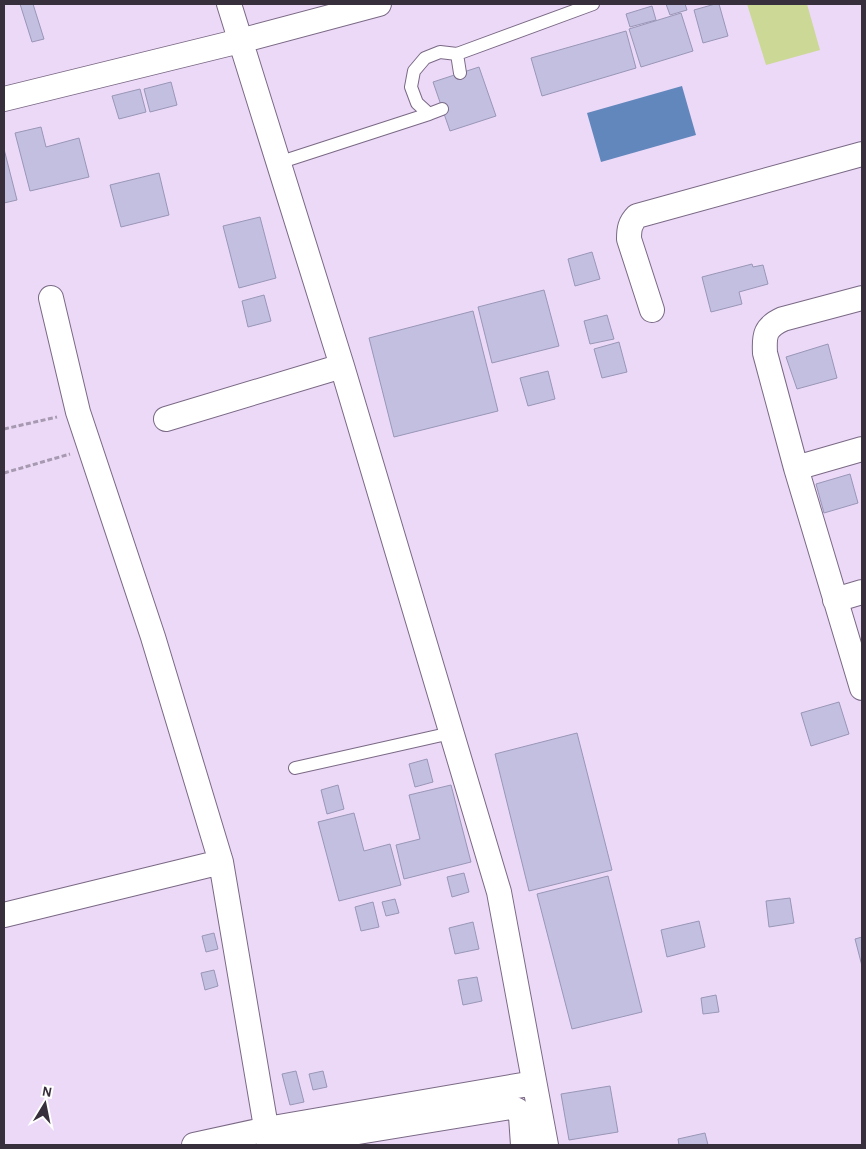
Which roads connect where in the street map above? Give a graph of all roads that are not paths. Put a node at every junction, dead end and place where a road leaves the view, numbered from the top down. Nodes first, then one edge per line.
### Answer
1 (229, 4) edge
2 (379, 4) edge
3 (593, 4) edge
4 (240, 41) junction
5 (457, 54) junction
6 (460, 73) dead end
7 (4, 99) edge
8 (442, 108) dead end
9 (429, 114) junction
10 (862, 154) edge
11 (278, 162) junction
12 (51, 298) dead end
13 (862, 298) edge
14 (652, 310) dead end
15 (342, 366) junction
16 (166, 419) dead end
17 (862, 449) edge
18 (796, 468) junction
19 (862, 592) edge
20 (835, 600) junction
21 (862, 688) edge
22 (451, 733) junction
23 (294, 768) dead end
24 (221, 862) junction
25 (4, 915) edge
26 (534, 1083) junction
27 (268, 1137) edge
28 (194, 1145) edge
29 (523, 1145) edge
30 (546, 1145) edge

1 - 4 street
2 - 4 street
3 - 5 lane
4 - 7 street
4 - 11 street
5 - 6 lane
5 - 9 lane
8 - 9 lane
9 - 11 lane
10 - 14 street
11 - 15 street
12 - 24 street
13 - 18 street
15 - 16 street
15 - 22 street
17 - 18 street
18 - 20 street
19 - 20 street
20 - 21 street
22 - 23 lane
22 - 26 street
24 - 25 street
24 - 27 street
26 - 27 street
26 - 30 street
27 - 28 street
27 - 29 street

